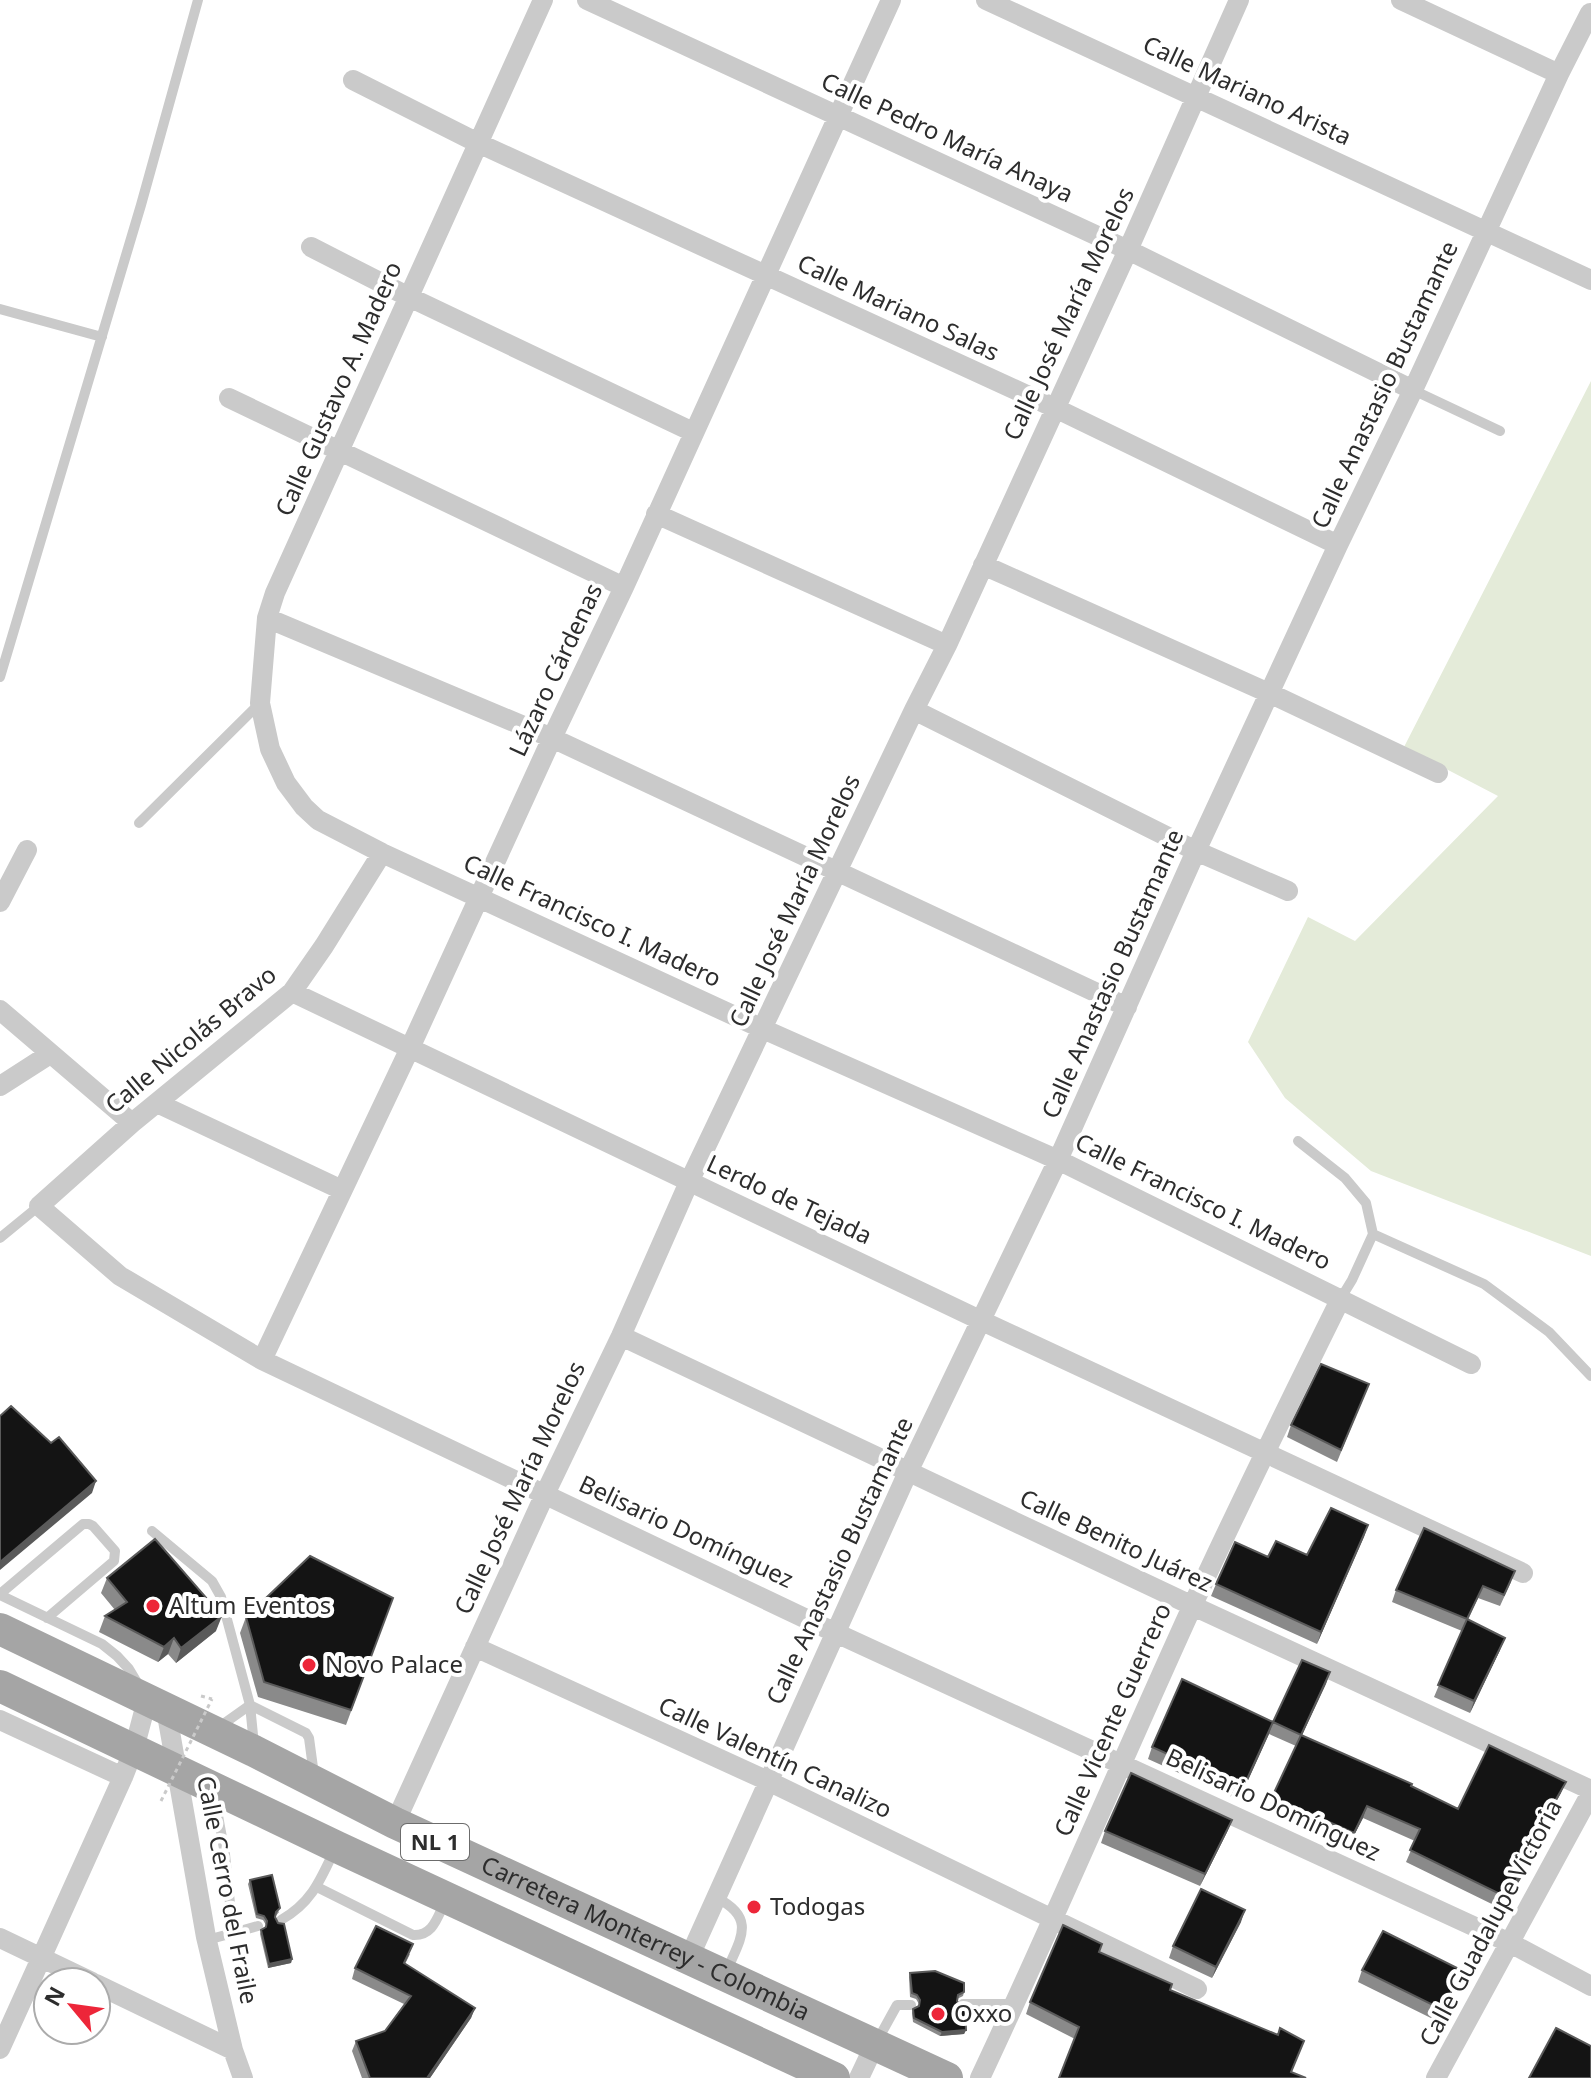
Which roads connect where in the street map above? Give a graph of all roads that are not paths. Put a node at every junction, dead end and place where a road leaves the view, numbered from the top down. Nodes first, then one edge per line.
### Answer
1 (198, 0) edge
2 (543, 0) edge
3 (587, 0) edge
4 (891, 0) edge
5 (986, 0) edge
6 (1239, 0) edge
7 (1401, 0) edge
8 (1590, 13) edge
9 (1559, 74) junction
10 (353, 80) dead end
11 (1197, 97) junction
12 (839, 117) junction
13 (478, 143) junction
14 (1487, 230) junction
15 (311, 247) dead end
16 (1128, 250) junction
17 (764, 275) junction
18 (1591, 280) edge
19 (409, 297) junction
20 (0, 309) edge
21 (102, 337) junction
22 (1413, 390) junction
23 (229, 398) dead end
24 (1055, 408) junction
25 (1500, 431) dead end
26 (693, 432) junction
27 (339, 452) junction
28 (656, 514) junction
29 (1338, 545) junction
30 (983, 565) junction
31 (624, 587) junction
32 (267, 618) junction
33 (947, 645) junction
34 (0, 677) edge
35 (1269, 693) junction
36 (260, 703) junction
37 (914, 710) junction
38 (552, 738) junction
39 (1438, 773) dead end
40 (304, 807) joint
41 (139, 823) dead end
42 (27, 850) dead end
43 (1196, 851) junction
44 (382, 853) junction
45 (838, 871) junction
46 (1288, 891) dead end
47 (479, 897) junction
48 (0, 902) edge
49 (292, 992) junction
50 (1127, 1007) junction
51 (0, 1010) edge
52 (763, 1029) junction
53 (410, 1048) junction
54 (50, 1054) junction
55 (0, 1086) edge
56 (157, 1103) junction
57 (132, 1123) junction
58 (1298, 1141) dead end
59 (1058, 1160) junction
60 (689, 1182) junction
61 (342, 1190) junction
62 (39, 1206) junction
63 (1373, 1234) junction
64 (0, 1238) edge
65 (1341, 1298) junction
66 (982, 1321) junction
67 (621, 1336) junction
68 (262, 1360) junction
69 (1471, 1364) dead end
70 (1591, 1376) edge
71 (1264, 1453) junction
72 (908, 1472) junction
73 (545, 1494) junction
74 (152, 1531) dead end
75 (1523, 1573) dead end
76 (0, 1595) edge
77 (1193, 1606) junction
78 (47, 1618) junction
79 (0, 1629) edge
80 (836, 1633) junction
81 (475, 1647) junction
82 (0, 1686) edge
83 (157, 1704) junction
84 (250, 1705) junction
85 (0, 1720) edge
86 (212, 1731) junction
87 (254, 1751) junction
88 (128, 1763) junction
89 (1122, 1764) junction
90 (177, 1771) junction
91 (315, 1781) junction
92 (768, 1781) junction
93 (213, 1788) junction
94 (1591, 1791) edge
95 (395, 1823) junction
96 (337, 1847) junction
97 (317, 1887) junction
98 (446, 1898) junction
99 (717, 1898) junction
100 (1052, 1919) junction
101 (281, 1920) edge
102 (258, 1926) dead end
103 (233, 1933) junction
104 (0, 1938) edge
105 (207, 1940) junction
106 (1510, 1943) junction
107 (42, 1958) junction
108 (689, 1958) junction
109 (59, 1966) edge
110 (725, 1975) junction
111 (1591, 1986) edge
112 (1197, 1989) dead end
113 (112, 1992) edge
114 (963, 2004) edge
115 (1015, 2004) junction
116 (911, 2005) dead end
117 (875, 2044) junction
118 (0, 2049) edge
119 (233, 2050) junction
120 (927, 2074) edge
121 (243, 2078) edge
122 (834, 2078) edge
123 (859, 2078) edge
124 (980, 2078) edge
125 (1436, 2078) edge

1 - 21 lane
2 - 13 street, Calle Gustavo A. Madero
3 - 12 street, Calle Pedro María Anaya
4 - 12 street, Lázaro Cárdenas
5 - 11 street, Calle Mariano Arista
6 - 11 street, Calle José María Morelos
7 - 9 street
8 - 9 street, Calle Anastasio Bustamante
9 - 14 street, Calle Anastasio Bustamante
10 - 13 street, Calle Mariano Salas
11 - 14 street, Calle Mariano Arista
11 - 16 street, Calle José María Morelos
12 - 16 street, Calle Pedro María Anaya
12 - 17 street, Lázaro Cárdenas
13 - 17 street, Calle Mariano Salas
13 - 19 street, Calle Gustavo A. Madero
14 - 18 street, Calle Mariano Arista
14 - 22 street, Calle Anastasio Bustamante
15 - 19 street
16 - 22 street, Calle Pedro María Anaya
16 - 24 street, Calle José María Morelos
17 - 24 street, Calle Mariano Salas
17 - 26 street, Lázaro Cárdenas
19 - 26 street
19 - 27 street, Calle Gustavo A. Madero
20 - 21 lane
21 - 34 lane
22 - 25 lane, Calle Pedro María Anaya
22 - 29 street, Calle Anastasio Bustamante
23 - 27 street
24 - 29 street, Calle Mariano Salas
24 - 30 street, Calle José María Morelos
26 - 28 street, Lázaro Cárdenas
27 - 31 street
27 - 32 street, Calle Gustavo A. Madero
28 - 31 street, Lázaro Cárdenas
28 - 33 street
29 - 35 street, Calle Anastasio Bustamante
30 - 33 street, Calle José María Morelos
30 - 35 street
31 - 38 street, Lázaro Cárdenas
32 - 36 street, Calle Gustavo A. Madero
32 - 38 street
33 - 37 street, Calle José María Morelos
35 - 39 street
35 - 43 street, Calle Anastasio Bustamante
36 - 40 street, Calle Gustavo A. Madero
36 - 41 lane
37 - 43 street
37 - 45 street, Calle José María Morelos
38 - 45 street
38 - 47 street, Lázaro Cárdenas
40 - 44 street, Calle Francisco I. Madero
42 - 48 street
43 - 46 street
43 - 50 street, Calle Anastasio Bustamante
44 - 47 street, Calle Francisco I. Madero
44 - 49 street, Calle Nicolás Bravo
45 - 50 street
45 - 52 street, Calle José María Morelos
47 - 52 street, Calle Francisco I. Madero
47 - 53 street, Lázaro Cárdenas
49 - 53 street, Lerdo de Tejada
49 - 56 street, Calle Nicolás Bravo
50 - 59 street, Calle Anastasio Bustamante
51 - 54 street
52 - 59 street, Calle Francisco I. Madero
52 - 60 street, Calle José María Morelos
53 - 60 street, Lerdo de Tejada
53 - 61 street, Lázaro Cárdenas
54 - 55 street
54 - 57 street
56 - 57 street, Calle Nicolás Bravo
56 - 61 street
57 - 62 street, Calle Nicolás Bravo
58 - 63 lane
59 - 65 street, Calle Francisco I. Madero
59 - 66 street, Calle Anastasio Bustamante
60 - 66 street, Lerdo de Tejada
60 - 67 street, Calle José María Morelos
61 - 68 street, Lázaro Cárdenas
62 - 64 lane, Calle Nicolás Bravo
62 - 68 street, Belisario Domínguez
63 - 65 lane
63 - 70 lane
65 - 69 street, Calle Francisco I. Madero
65 - 71 street, Calle Vicente Guerrero
66 - 71 street, Lerdo de Tejada
66 - 72 street, Calle Anastasio Bustamante
67 - 72 street, Calle Benito Juárez
67 - 73 street, Calle José María Morelos
68 - 73 street, Belisario Domínguez
71 - 75 street, Lerdo de Tejada
71 - 77 street, Calle Vicente Guerrero
72 - 77 street, Calle Benito Juárez
72 - 80 street, Calle Anastasio Bustamante
73 - 80 street, Belisario Domínguez
73 - 81 street, Calle José María Morelos
74 - 84 lane
76 - 78 lane
76 - 78 lane
77 - 89 street, Calle Vicente Guerrero
77 - 94 street, Calle Benito Juárez
78 - 83 lane
79 - 83 main road, Carretera Monterrey - Colombia / NL 1
80 - 89 street, Belisario Domínguez
80 - 92 street, Calle Anastasio Bustamante
81 - 92 street, Calle Valentín Canalizo
81 - 95 street, Calle José María Morelos
82 - 88 main road, Carretera Monterrey - Colombia / NL 1
83 - 86 main road, Carretera Monterrey - Colombia / NL 1
83 - 88 street
83 - 90 street, Calle Cerro del Fraile
84 - 86 lane
84 - 87 lane
84 - 91 lane
85 - 88 street
86 - 87 main road, Carretera Monterrey - Colombia / NL 1
87 - 91 main road, Carretera Monterrey - Colombia / NL 1
88 - 90 main road, Carretera Monterrey - Colombia / NL 1
88 - 107 street
89 - 100 street, Calle Vicente Guerrero
89 - 106 street, Belisario Domínguez
90 - 93 main road, Carretera Monterrey - Colombia / NL 1
90 - 105 street, Calle Cerro del Fraile
91 - 95 main road, Carretera Monterrey - Colombia / NL 1
92 - 99 street, Calle Anastasio Bustamante
92 - 100 street, Calle Valentín Canalizo
93 - 96 main road, Carretera Monterrey - Colombia / NL 1
93 - 103 lane
94 - 106 street, Calle Guadalupe Victoria
95 - 108 main road, Carretera Monterrey - Colombia / NL 1
96 - 97 lane
96 - 98 main road, Carretera Monterrey - Colombia / NL 1
97 - 98 lane
97 - 101 lane
98 - 122 main road, Carretera Monterrey - Colombia / NL 1
99 - 108 street, Calle Anastasio Bustamante
99 - 110 lane
100 - 112 street, Calle Valentín Canalizo
100 - 115 street, Calle Vicente Guerrero
102 - 103 lane
103 - 105 lane
104 - 107 street
105 - 119 street, Calle Cerro del Fraile
106 - 111 street, Belisario Domínguez
106 - 125 street, Calle Guadalupe Victoria
107 - 109 street
107 - 118 street
108 - 110 main road, Carretera Monterrey - Colombia / NL 1
110 - 117 main road, Carretera Monterrey - Colombia / NL 1
113 - 119 street
114 - 115 lane
115 - 124 street, Calle Vicente Guerrero
116 - 117 lane
117 - 120 main road, Carretera Monterrey - Colombia / NL 1
117 - 123 street
119 - 121 street, Calle Cerro del Fraile

